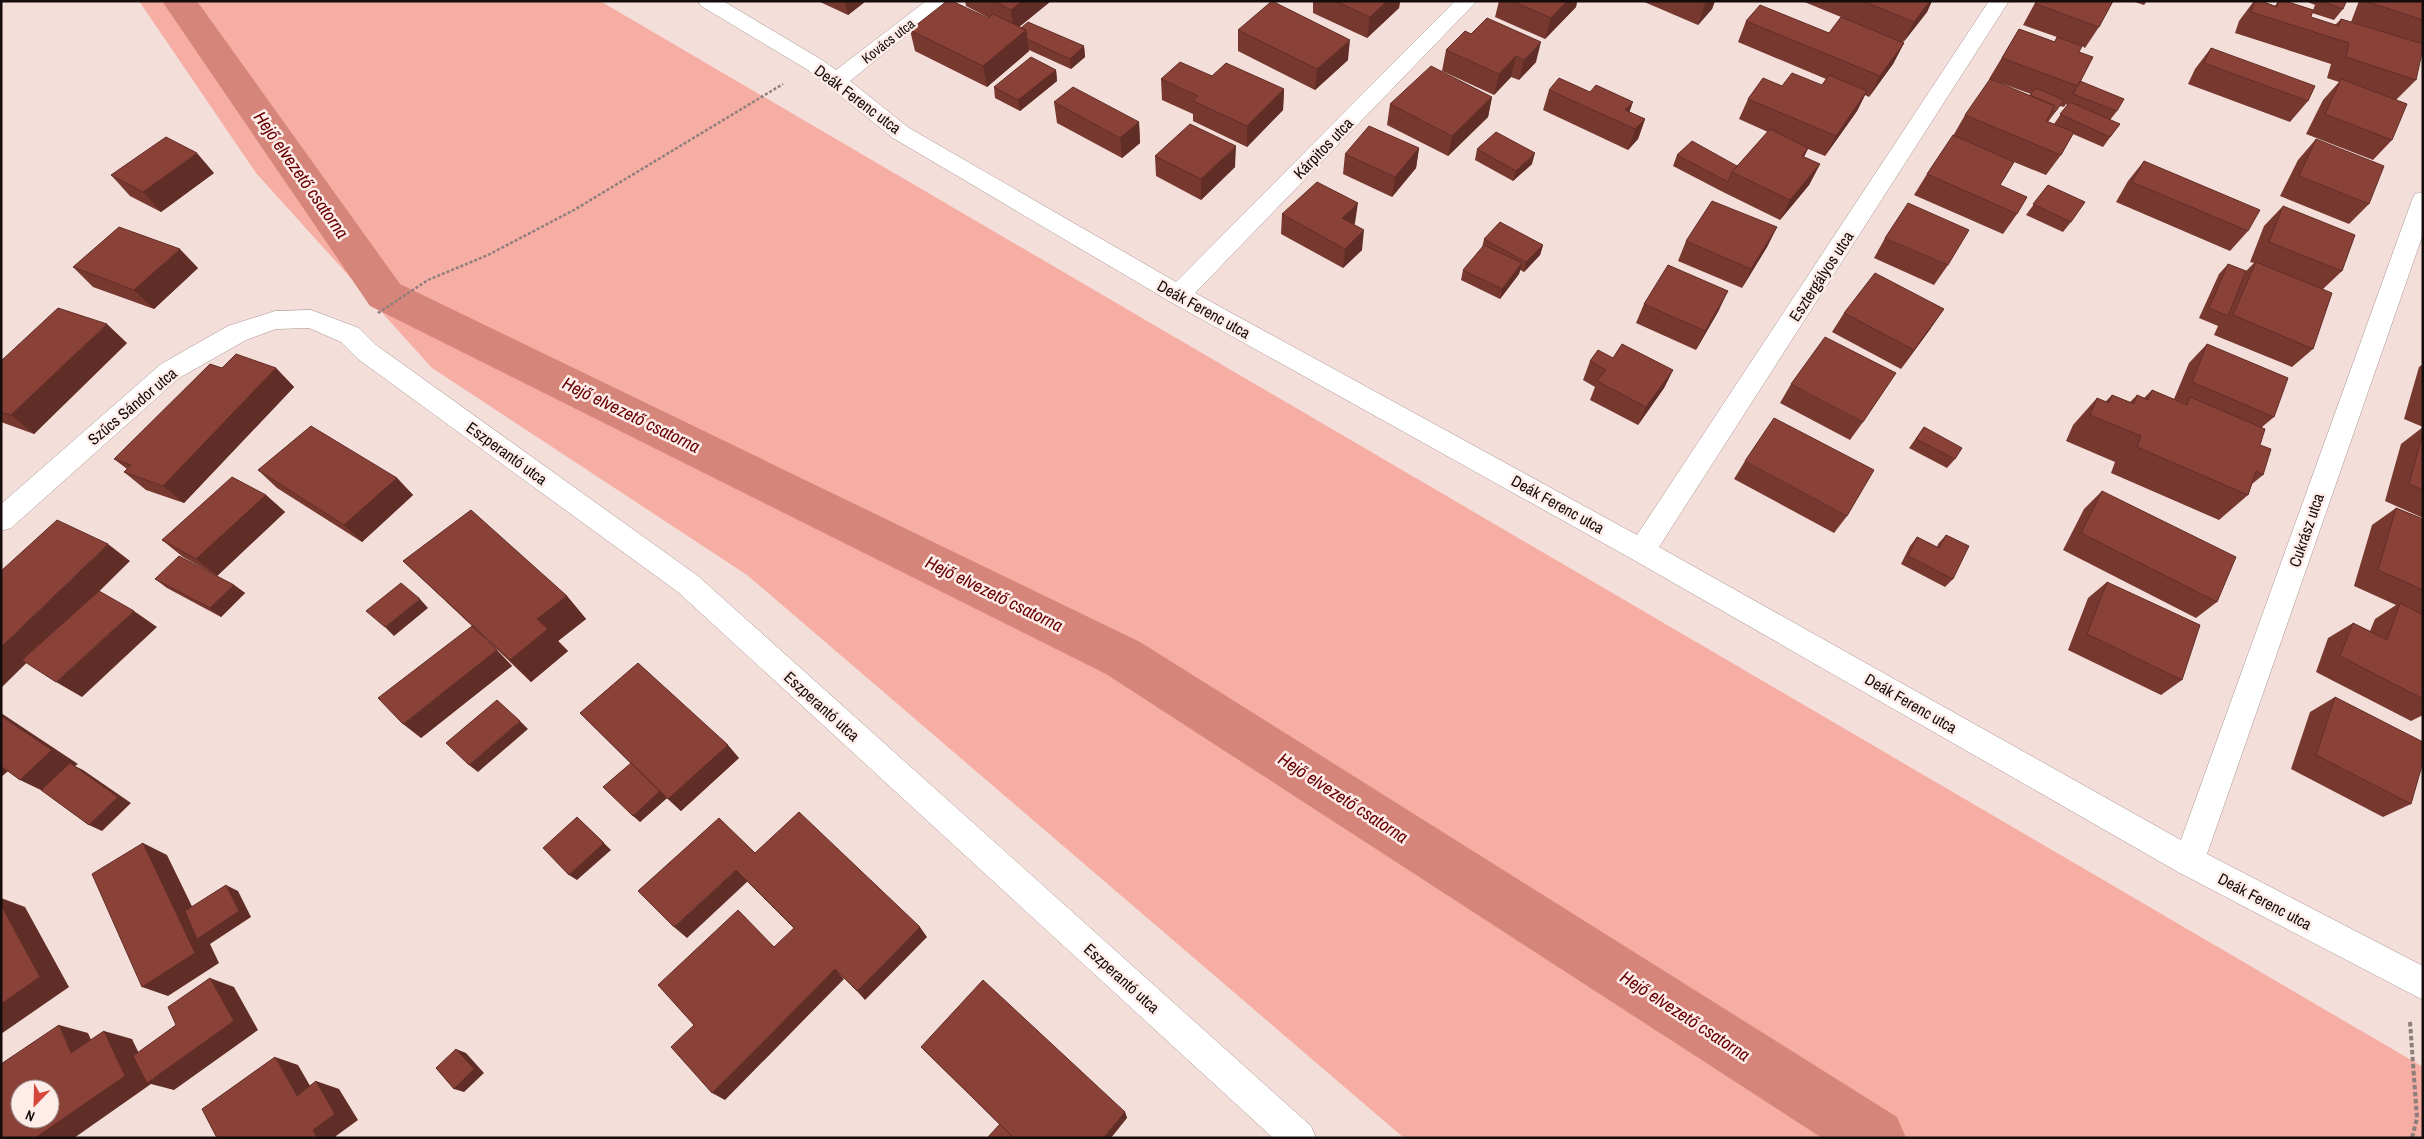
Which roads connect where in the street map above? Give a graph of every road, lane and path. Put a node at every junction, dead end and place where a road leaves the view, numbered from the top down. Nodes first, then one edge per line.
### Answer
1 (708, 1) edge
2 (940, 1) edge
3 (1467, 1) edge
4 (1999, 1) edge
5 (815, 65) junction
6 (836, 81) junction
7 (2423, 200) edge
8 (1178, 295) junction
9 (372, 317) dead end
10 (311, 319) joint
11 (1, 520) edge
12 (1642, 551) junction
13 (2189, 861) junction
14 (2415, 980) edge
15 (1298, 1138) edge
16 (2412, 1138) edge

1 - 5 street, Deák Ferenc utca
2 - 6 street, Kovács utca
3 - 8 street, Kárpitos utca
4 - 12 street, Esztergályos utca
5 - 6 street, Deák Ferenc utca
5 - 9 path
6 - 8 street, Deák Ferenc utca
7 - 13 street, Cukrász utca
8 - 12 street, Deák Ferenc utca
10 - 11 street, Szűcs Sándor utca
10 - 15 street, Eszperantó utca
12 - 13 street, Deák Ferenc utca
13 - 14 street, Deák Ferenc utca
14 - 16 path

